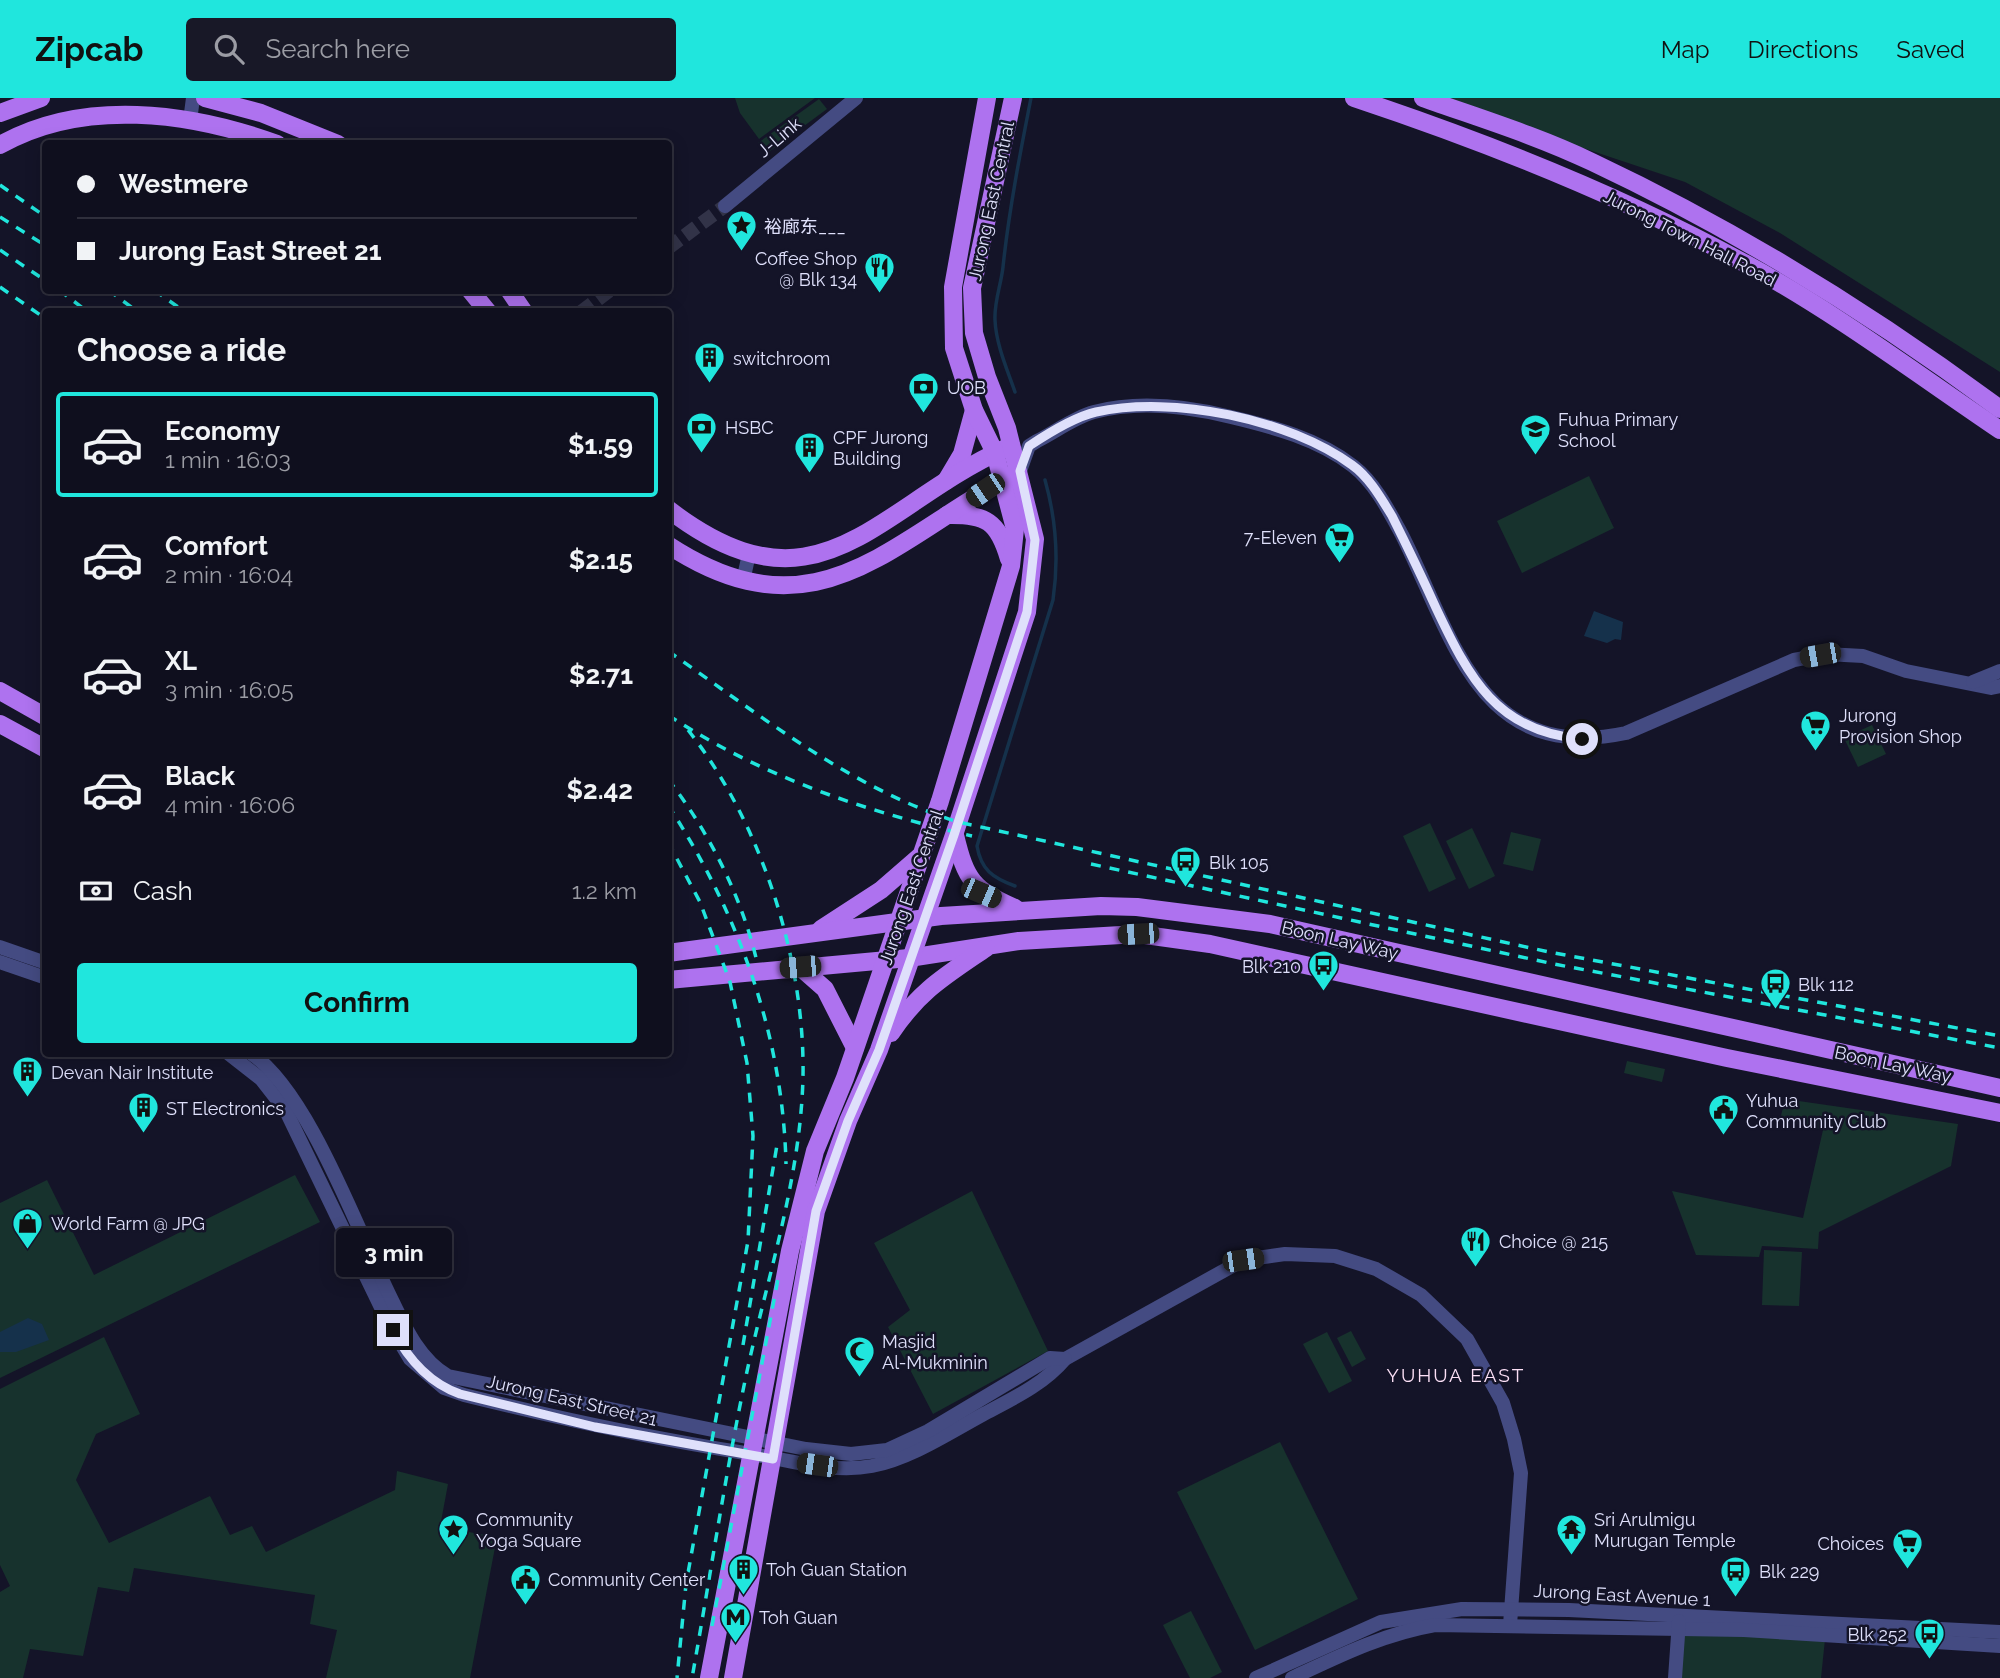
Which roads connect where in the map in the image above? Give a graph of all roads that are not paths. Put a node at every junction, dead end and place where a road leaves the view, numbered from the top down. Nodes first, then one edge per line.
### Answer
1 (2, 98) edge
2 (75, 98) edge
3 (193, 98) edge
4 (209, 98) edge
5 (856, 98) edge
6 (987, 98) edge
7 (1013, 98) edge
8 (1354, 98) edge
9 (1423, 98) edge
10 (34, 100) edge
11 (0, 103) edge
12 (256, 105) edge
13 (0, 113) edge
14 (97, 114) junction
15 (198, 121) junction
16 (37, 127) junction
17 (263, 140) edge
18 (330, 140) edge
19 (0, 145) edge
20 (725, 206) tunnel mouth
21 (1686, 211) junction
22 (1682, 230) junction
23 (473, 294) edge
24 (485, 308) edge
25 (1975, 391) junction
26 (2000, 409) edge
27 (974, 410) junction
28 (1981, 417) junction
29 (2000, 430) edge
30 (1021, 446) junction
31 (995, 453) junction
32 (1020, 471) junction
33 (1002, 480) junction
34 (945, 483) junction
35 (672, 512) edge
36 (947, 516) junction
37 (672, 547) edge
38 (757, 556) junction
39 (1011, 566) junction
40 (743, 581) junction
41 (763, 585) junction
42 (2000, 671) edge
43 (1973, 682) junction
44 (2000, 686) edge
45 (0, 691) edge
46 (42, 714) edge
47 (0, 724) edge
48 (42, 747) edge
49 (954, 835) junction
50 (922, 854) junction
51 (1018, 910) junction
52 (924, 918) junction
53 (899, 921) junction
54 (814, 933) junction
55 (989, 946) junction
56 (0, 947) edge
57 (672, 952) edge
58 (909, 958) junction
59 (886, 960) junction
60 (0, 962) edge
61 (42, 962) edge
62 (800, 967) junction
63 (42, 977) edge
64 (672, 980) edge
65 (855, 1048) junction
66 (879, 1050) junction
67 (233, 1057) edge
68 (255, 1057) edge
69 (2000, 1088) edge
70 (2000, 1113) edge
71 (753, 1436) junction
72 (774, 1450) junction
73 (750, 1454) junction
74 (1511, 1609) junction
75 (1679, 1622) junction
76 (1510, 1625) junction
77 (2000, 1632) edge
78 (2000, 1646) edge
79 (709, 1678) edge
80 (733, 1678) edge
81 (1256, 1678) edge
82 (1292, 1678) edge
83 (1675, 1678) edge

1 - 11 main road
2 - 14 main road
3 - 15 street
4 - 12 main road
4 - 15 street
5 - 20 street, J-Link
6 - 27 main road, Jurong East Central
7 - 30 main road, Jurong East Central
8 - 22 main road, Jurong Town Hall Road
9 - 21 main road, Jurong Town Hall Road
10 - 13 main road
10 - 16 main road
12 - 18 main road
14 - 15 main road
14 - 16 main road
15 - 17 main road
16 - 19 main road
21 - 22 main road
21 - 25 main road, Jurong Town Hall Road
22 - 28 main road, Jurong Town Hall Road
23 - 24 main road
25 - 26 main road, Jurong Town Hall Road
25 - 28 main road
27 - 31 main road, Jurong East Central
27 - 34 main road
28 - 29 main road, Jurong Town Hall Road
30 - 31 main road
30 - 32 main road, Jurong East Central
30 - 43 street
31 - 33 main road, Jurong East Central
31 - 34 main road
32 - 33 main road
32 - 49 main road, Jurong East Central
33 - 36 main road
33 - 39 main road, Jurong East Central
34 - 38 main road
35 - 38 main road
36 - 39 main road
36 - 41 main road
37 - 40 main road
38 - 40 street
38 - 41 street
39 - 50 main road, Jurong East Central
40 - 41 main road
42 - 43 street
43 - 44 street
45 - 46 main road
47 - 48 main road
49 - 51 main road
49 - 52 main road, Jurong East Central
50 - 53 main road, Jurong East Central
50 - 54 main road
51 - 52 main road, Boon Lay Way
51 - 69 main road, Boon Lay Way
52 - 53 main road, Boon Lay Way
52 - 58 main road, Jurong East Central
53 - 54 main road, Boon Lay Way
53 - 59 main road, Jurong East Central
54 - 57 main road, Boon Lay Way
55 - 58 main road, Boon Lay Way
55 - 66 main road
55 - 70 main road, Boon Lay Way
56 - 61 street
58 - 59 main road, Boon Lay Way
58 - 66 main road, Jurong East Central
59 - 62 main road, Boon Lay Way
59 - 65 main road, Jurong East Central
60 - 63 street
62 - 64 main road, Boon Lay Way
62 - 65 main road
65 - 71 main road, Jurong East Central
66 - 72 main road, Jurong East Central
67 - 73 street, Jurong East Street 21
68 - 71 street, Jurong East Street 21
71 - 72 street, Jurong East Street 21
71 - 73 main road, Jurong East Central
72 - 73 street, Jurong East Street 21
72 - 74 street, Jurong East Street 21
72 - 80 main road, Jurong East Central
73 - 79 main road, Jurong East Central
74 - 75 street, Jurong East Avenue 1
74 - 76 street, Jurong East Street 21
74 - 81 street, Jurong East Avenue 1
75 - 76 street, Jurong East Avenue 1
75 - 77 street, Jurong East Avenue 1
75 - 78 street, Jurong East Avenue 1
75 - 83 street
76 - 82 street, Jurong East Avenue 1

